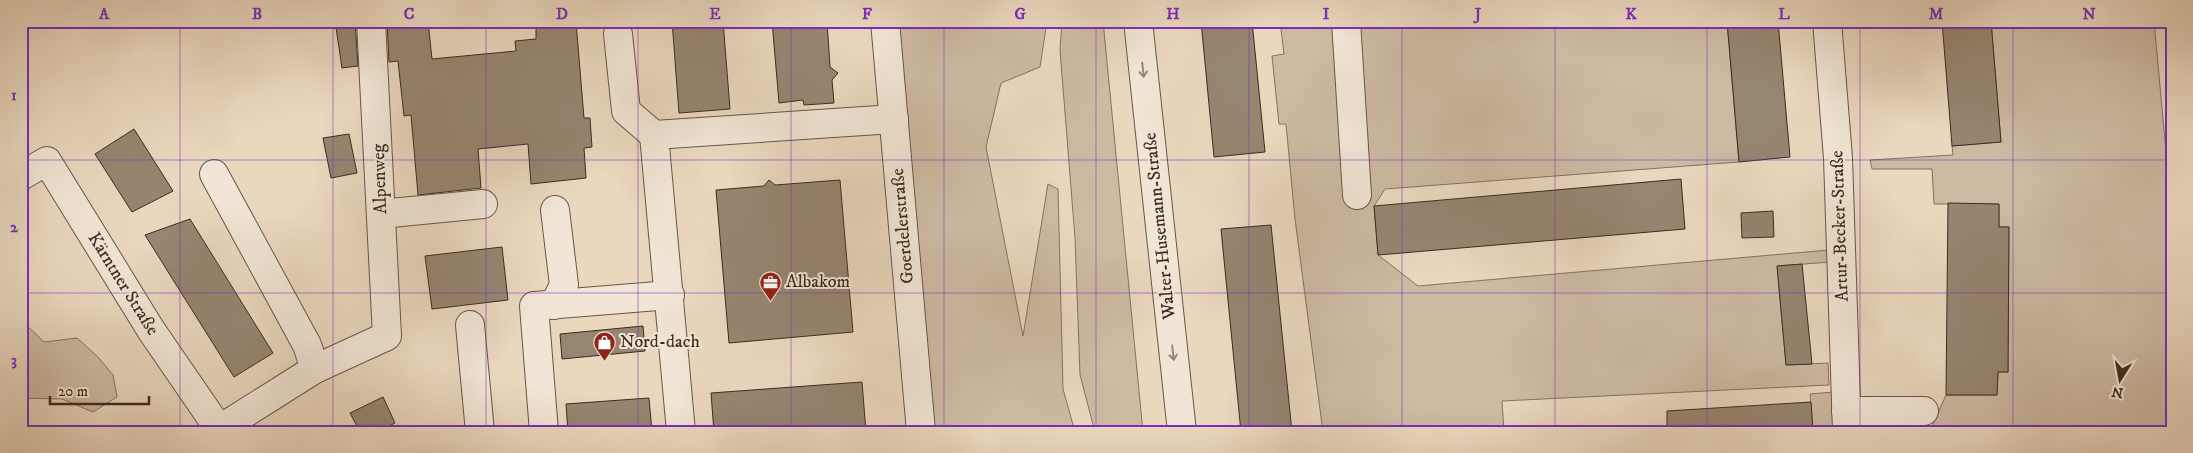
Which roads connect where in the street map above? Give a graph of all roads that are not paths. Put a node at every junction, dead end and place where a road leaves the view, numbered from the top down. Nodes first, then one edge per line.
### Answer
1 (371, 21) edge
2 (885, 21) edge
3 (1138, 21) edge
4 (1346, 21) edge
5 (1827, 21) edge
6 (618, 34) dead end
7 (894, 120) junction
8 (654, 135) junction
9 (214, 174) dead end
10 (21, 176) edge
11 (1357, 195) dead end
12 (483, 204) dead end
13 (555, 210) dead end
14 (381, 214) junction
15 (670, 295) junction
16 (554, 305) junction
17 (470, 325) dead end
18 (387, 336) joint
19 (315, 369) junction
20 (1924, 411) dead end
21 (1847, 421) edge
22 (217, 431) edge
23 (480, 432) edge
24 (544, 432) edge
25 (681, 432) edge
26 (921, 432) edge
27 (1182, 432) edge

1 - 14 street, Alpenweg
2 - 7 street, Goerdelerstraße
3 -> 27 street, Walter-Husemann-Straße
4 - 11 street
5 - 21 street, Artur-Becker-Straße
6 - 8 street
7 - 8 street
7 - 26 street, Goerdelerstraße
8 - 15 street
9 - 19 street
10 - 22 street, Kärntner Straße
12 - 14 street
13 - 16 street
14 - 18 street, Alpenweg
15 - 16 street
15 - 25 street
16 - 24 street
17 - 23 street
18 - 19 street, Kärntner Straße
19 - 22 street, Kärntner Straße
20 - 21 street

